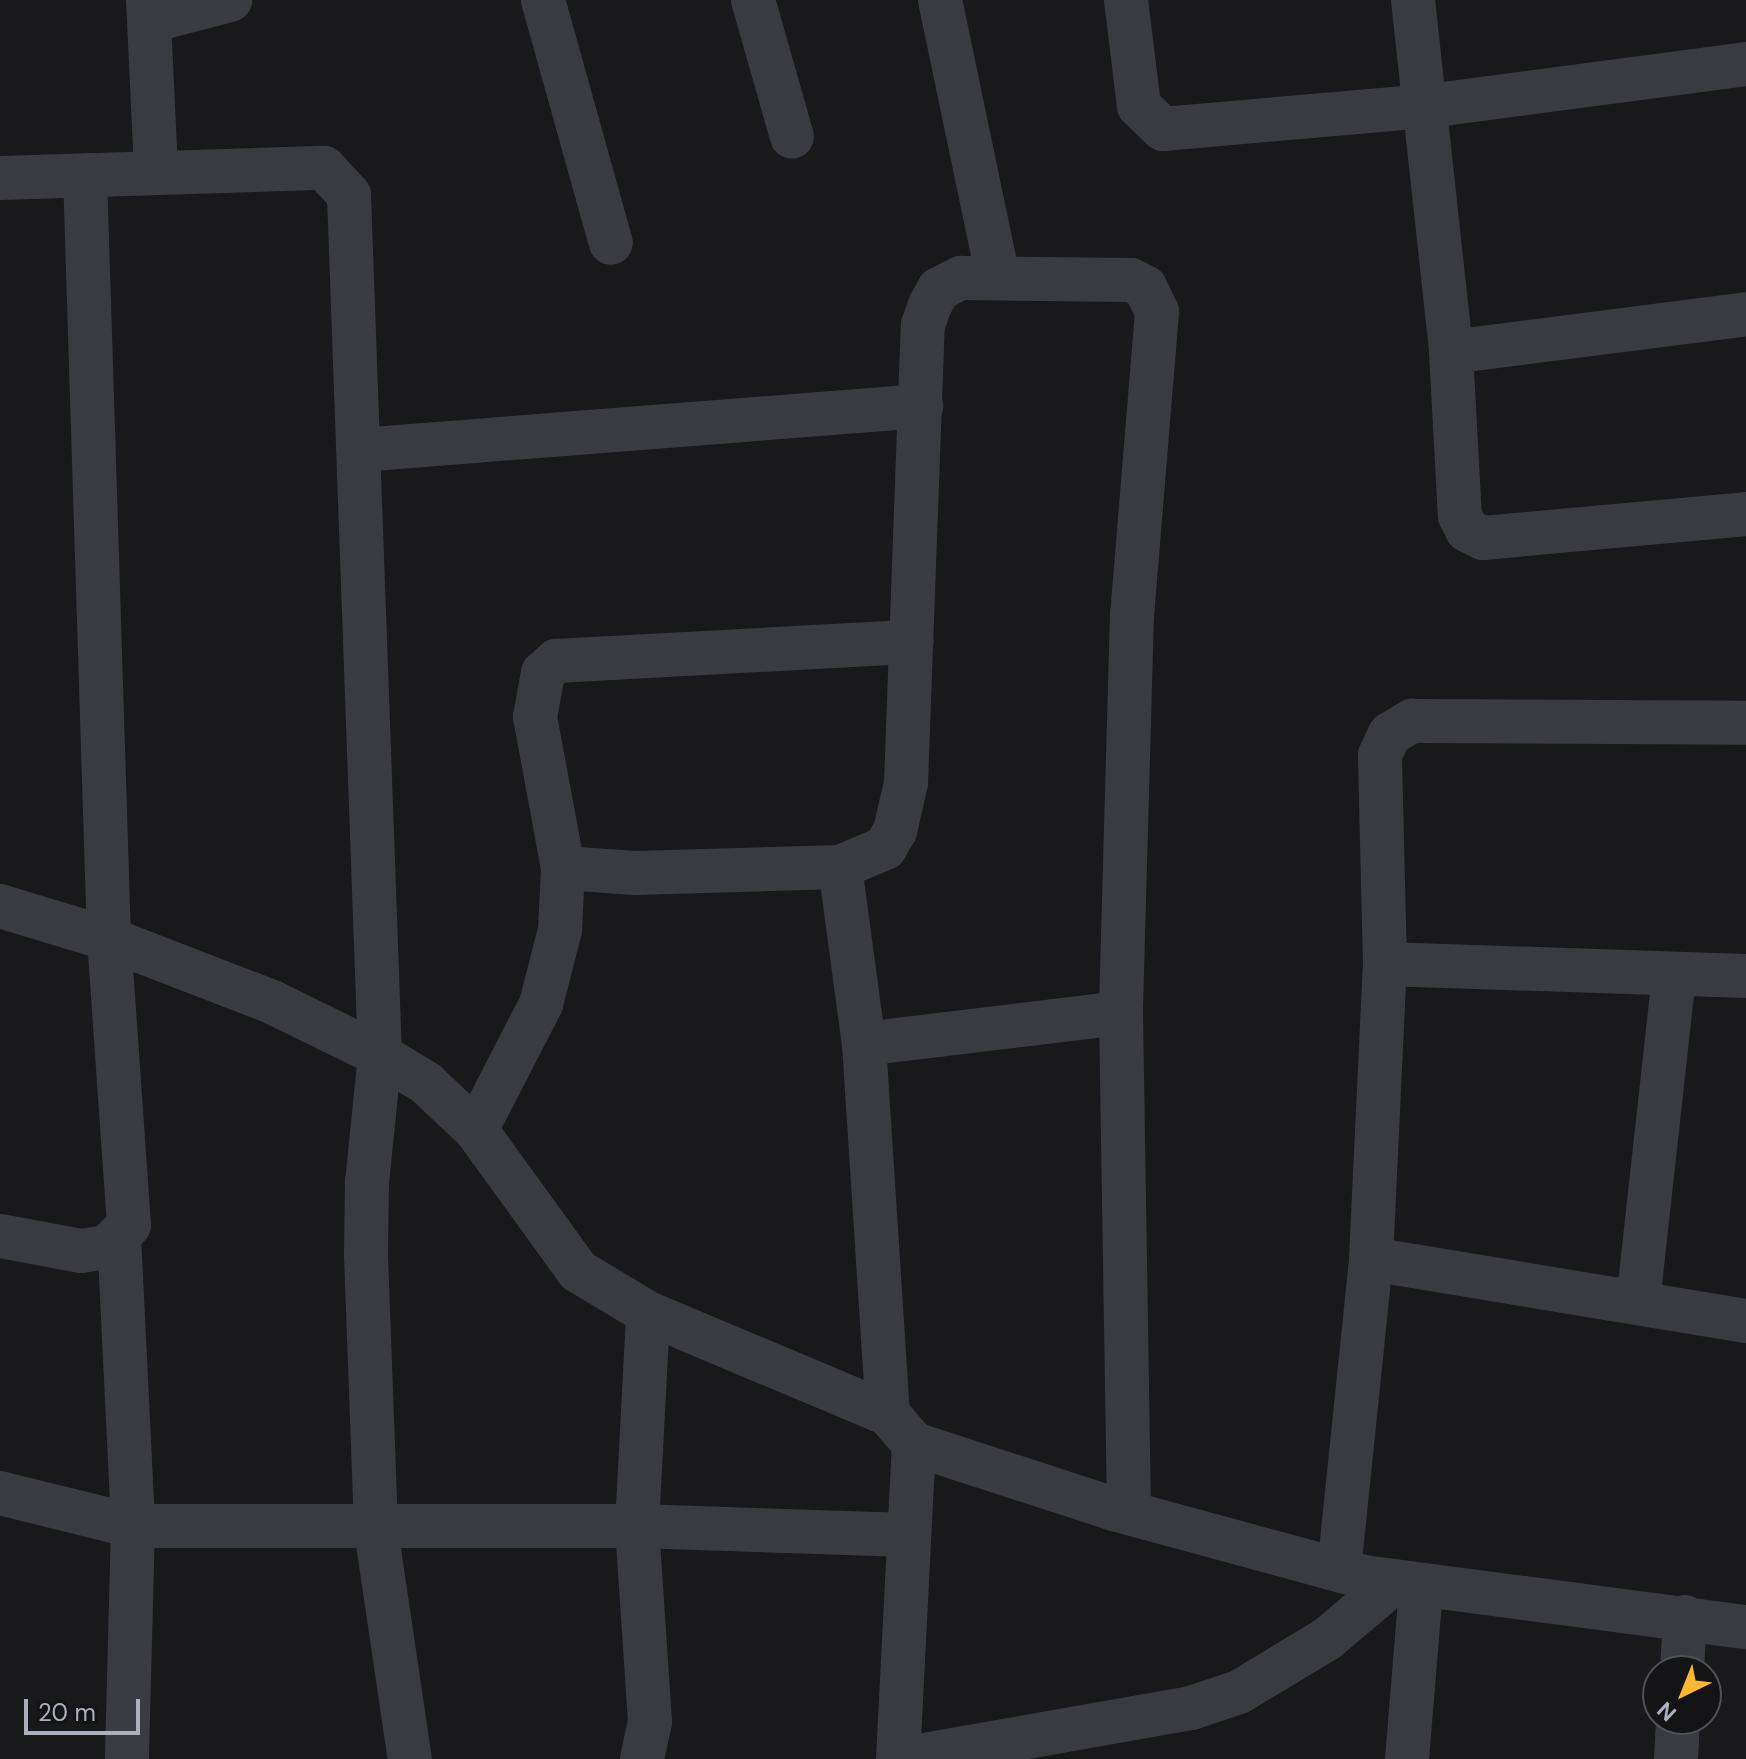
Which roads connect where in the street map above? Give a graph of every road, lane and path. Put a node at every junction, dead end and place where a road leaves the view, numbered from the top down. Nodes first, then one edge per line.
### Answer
1 (230, 0) edge
2 (543, 0) edge
3 (753, 0) edge
4 (940, 0) edge
5 (1126, 0) edge
6 (1413, 0) edge
7 (149, 10) edge
8 (1746, 64) edge
9 (1428, 106) junction
10 (792, 137) dead end
11 (156, 172) junction
12 (85, 175) junction
13 (0, 178) edge
14 (611, 243) dead end
15 (998, 277) junction
16 (1746, 314) edge
17 (1451, 352) junction
18 (921, 406) junction
19 (360, 450) junction
20 (1746, 514) edge
21 (911, 642) junction
22 (1746, 723) edge
23 (840, 867) junction
24 (563, 868) junction
25 (0, 906) edge
26 (109, 939) junction
27 (1385, 964) junction
28 (1674, 975) junction
29 (1746, 976) edge
30 (1121, 1013) junction
31 (864, 1044) junction
32 (380, 1055) junction
33 (476, 1130) junction
34 (0, 1236) edge
35 (119, 1236) junction
36 (1371, 1259) junction
37 (1638, 1302) junction
38 (648, 1313) junction
39 (1746, 1321) edge
40 (901, 1429) junction
41 (0, 1493) edge
42 (1129, 1513) junction
43 (133, 1526) junction
44 (637, 1526) junction
45 (376, 1530) junction
46 (908, 1535) junction
47 (1339, 1570) junction
48 (1407, 1585) junction
49 (1685, 1617) junction
50 (1746, 1627) edge
51 (1683, 1655) edge
52 (1677, 1735) edge
53 (127, 1759) edge
54 (410, 1759) edge
55 (642, 1759) edge
56 (900, 1759) edge
57 (1407, 1759) edge
58 (1676, 1759) edge

1 - 7 street
2 - 14 street
3 - 10 street
4 - 15 street
5 - 9 street
6 - 9 street
7 - 11 street
8 - 9 street
9 - 17 street
11 - 12 street
11 - 19 street
12 - 13 street
12 - 26 street
15 - 18 street
15 - 30 street
16 - 17 street
17 - 20 street
18 - 19 street
18 - 21 street
19 - 32 street
21 - 23 street
21 - 24 street
22 - 27 street
23 - 24 street
23 - 31 street
24 - 33 street
25 - 26 street
26 - 32 street
26 - 35 street
27 - 28 street
27 - 36 street
28 - 29 street
28 - 37 street
30 - 31 street
30 - 42 street
31 - 40 street
32 - 33 street
32 - 45 street
33 - 38 street
34 - 35 street
35 - 43 street
36 - 37 street
36 - 47 street
37 - 39 street
38 - 40 street
38 - 44 street
40 - 42 street
40 - 46 street
41 - 43 street
42 - 47 street
43 - 45 street
43 - 53 street
44 - 45 street
44 - 46 street
44 - 55 street
45 - 54 street
46 - 56 street
47 - 48 street
48 - 49 street
48 - 56 street
48 - 57 street
49 - 50 street
49 - 51 street
52 - 58 street

